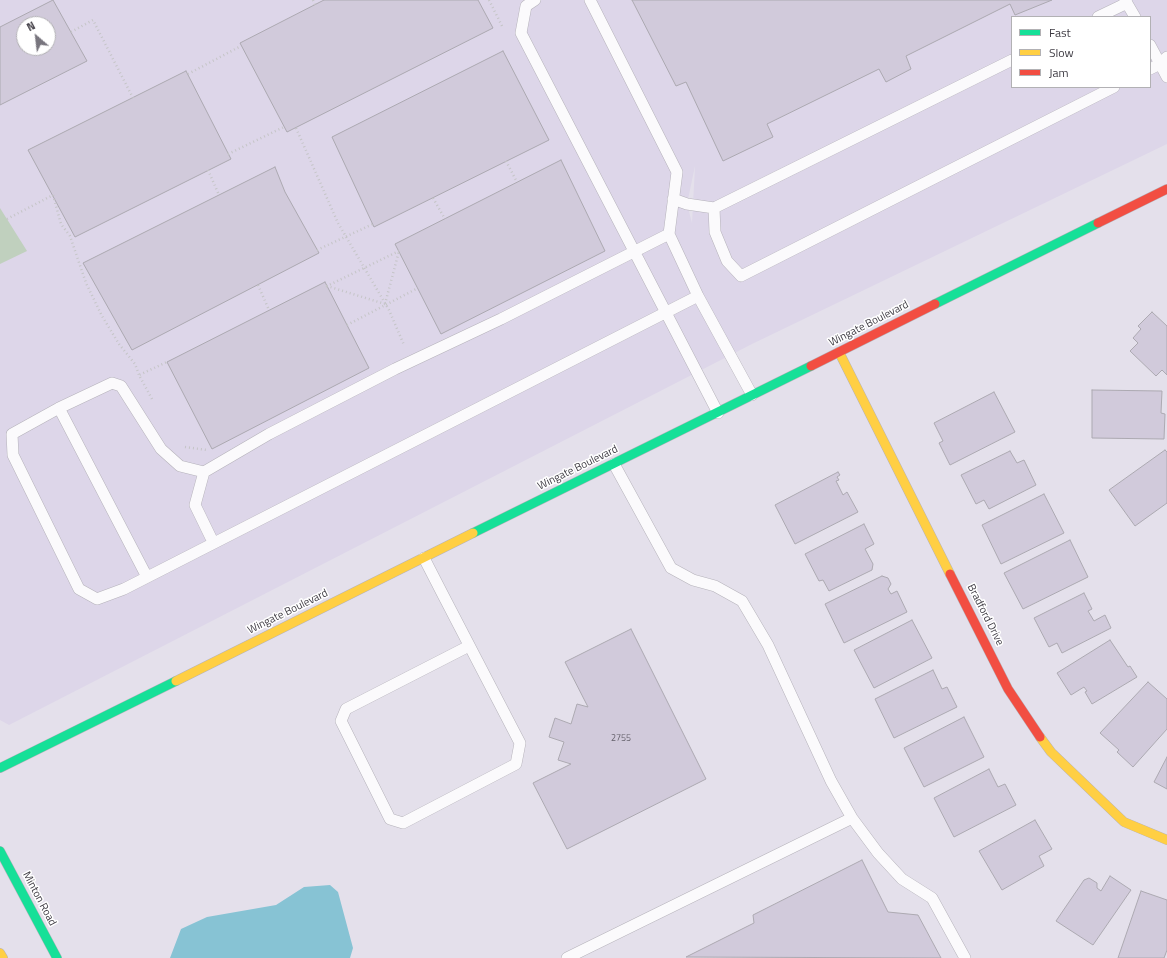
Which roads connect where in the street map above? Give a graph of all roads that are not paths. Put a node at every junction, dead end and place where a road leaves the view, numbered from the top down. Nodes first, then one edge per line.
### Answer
1 (536, 0) edge
2 (590, 0) edge
3 (1126, 1) edge
4 (1100, 16) edge
5 (1134, 16) edge
6 (1151, 46) edge
7 (1011, 60) edge
8 (1164, 60) edge
9 (1151, 68) edge
10 (1167, 77) edge
11 (1112, 88) edge
12 (1167, 188) edge
13 (673, 199) junction
14 (714, 208) junction
15 (669, 234) junction
16 (636, 252) junction
17 (698, 296) junction
18 (666, 313) junction
19 (839, 352) junction
20 (752, 395) junction
21 (59, 408) junction
22 (718, 412) junction
23 (614, 464) junction
24 (204, 472) junction
25 (213, 542) junction
26 (424, 558) junction
27 (147, 577) junction
28 (469, 646) junction
29 (0, 768) edge
30 (852, 818) junction
31 (1167, 840) edge
32 (0, 851) edge
33 (0, 953) edge
34 (3, 958) edge
35 (57, 958) edge
36 (567, 958) edge
37 (965, 958) edge

1 - 16 lane
2 - 13 lane
3 - 4 lane
3 - 5 lane
6 - 8 lane
7 - 14 lane
8 - 9 lane
8 - 10 lane
11 - 14 lane
12 - 19 street, Wingate Boulevard
13 - 14 lane
13 - 15 lane
15 - 16 lane
15 - 17 lane
16 - 18 lane
16 - 24 lane
17 - 18 lane
17 - 20 lane
18 - 22 lane
18 - 25 lane
19 - 20 street, Wingate Boulevard
19 - 31 street, Bradford Drive
20 - 22 street, Wingate Boulevard
21 - 24 lane
21 - 27 lane
21 - 27 lane
22 - 23 street, Wingate Boulevard
23 - 26 street, Wingate Boulevard
23 - 30 lane
24 - 25 lane
25 - 27 lane
26 - 28 lane
26 - 29 street, Wingate Boulevard
28 - 28 lane
30 - 36 lane
30 - 37 lane
32 - 35 street, Minton Road
33 - 34 street

